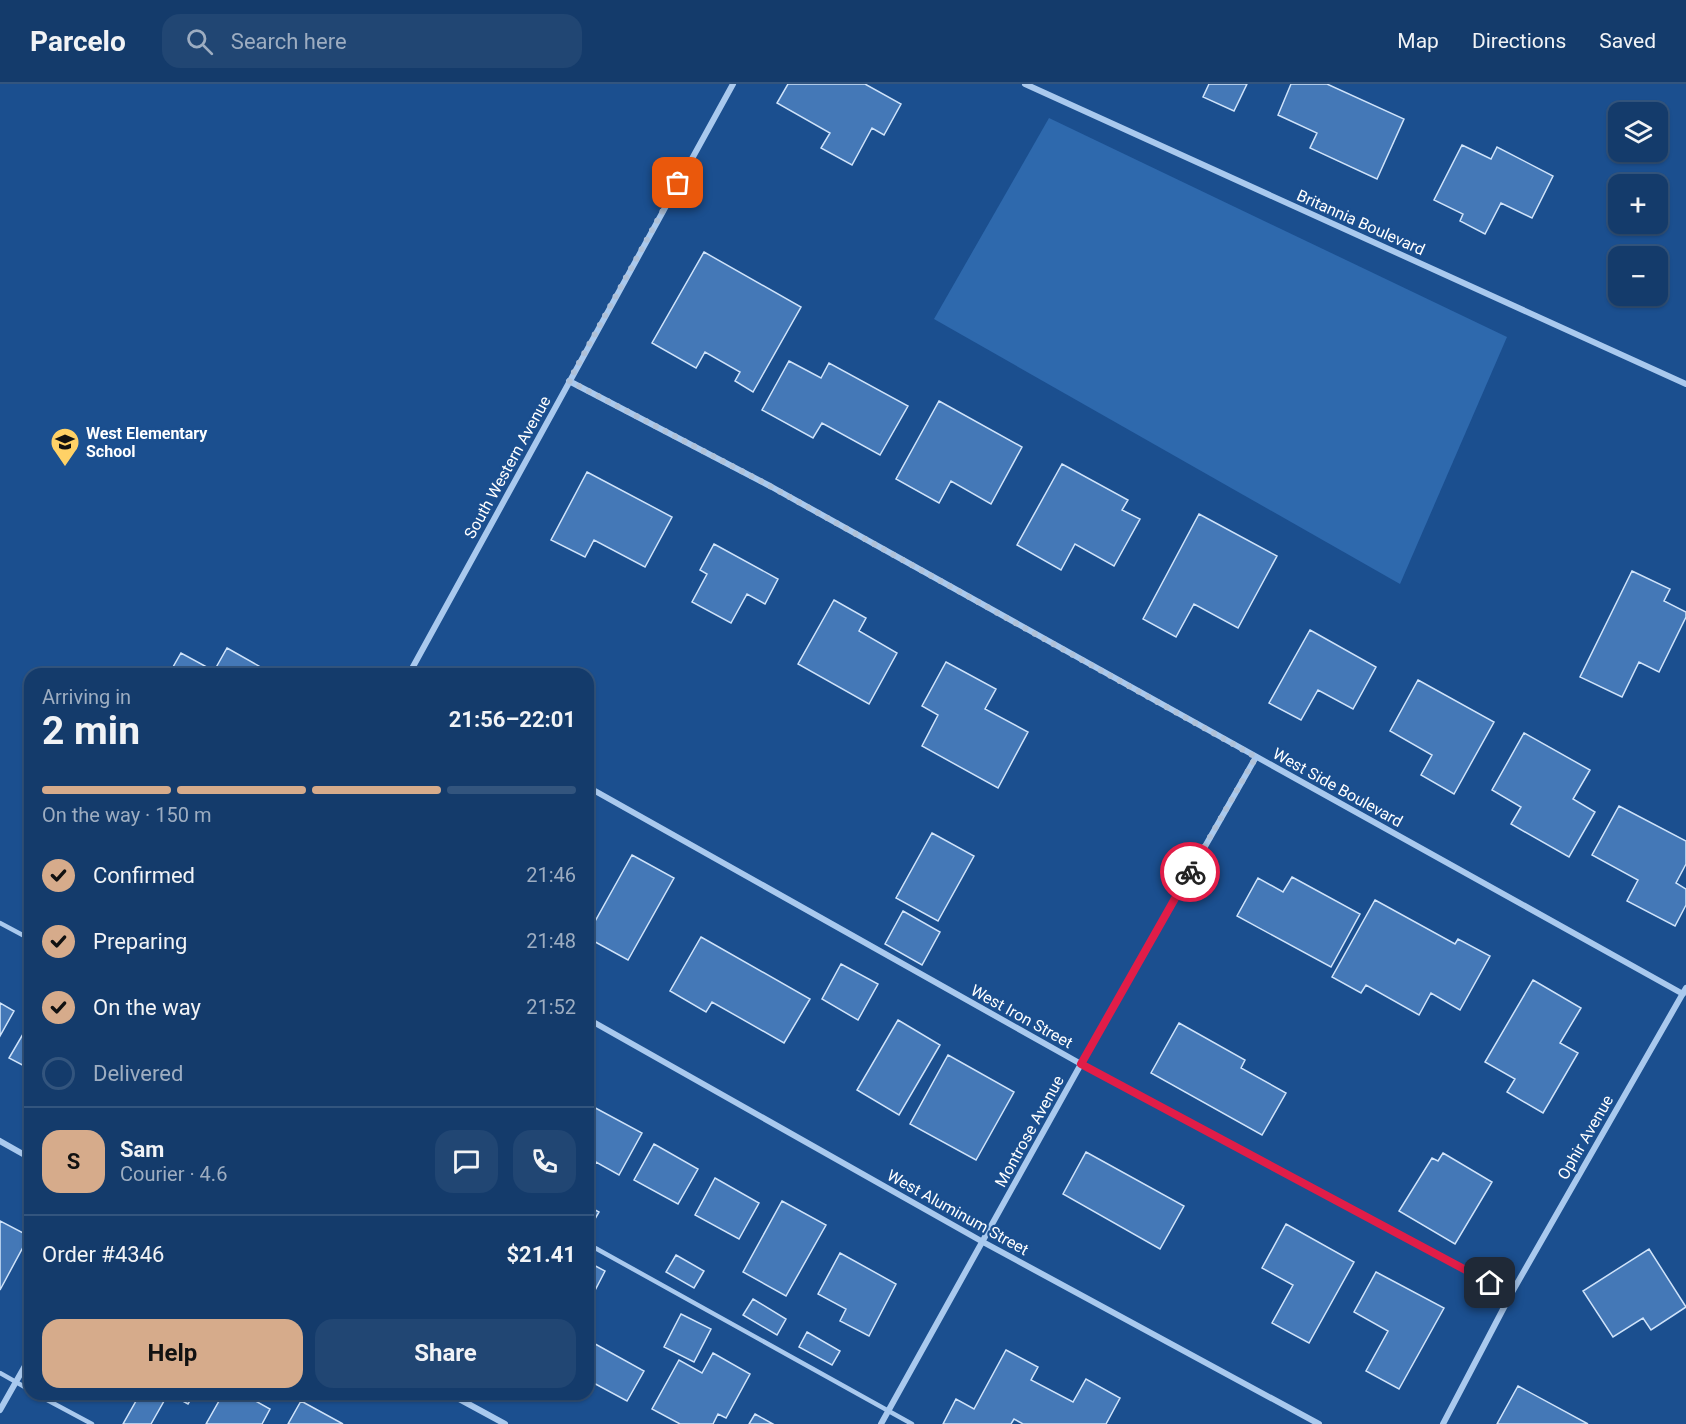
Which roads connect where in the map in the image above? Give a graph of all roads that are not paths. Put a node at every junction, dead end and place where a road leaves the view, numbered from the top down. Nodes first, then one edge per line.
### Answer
1 (733, 84) edge
2 (1025, 84) edge
3 (569, 381) junction
4 (1686, 384) edge
5 (412, 668) edge
6 (1256, 757) junction
7 (594, 790) edge
8 (0, 923) edge
9 (24, 936) edge
10 (1684, 991) edge
11 (594, 1022) edge
12 (1081, 1064) junction
13 (0, 1141) edge
14 (24, 1155) edge
15 (983, 1242) junction
16 (594, 1247) edge
17 (1511, 1294) junction
18 (24, 1368) edge
19 (0, 1373) edge
20 (16, 1382) junction
21 (24, 1387) edge
22 (47, 1400) edge
23 (461, 1400) edge
24 (0, 1410) edge
25 (888, 1411) junction
26 (92, 1424) edge
27 (505, 1424) edge
28 (881, 1424) edge
29 (912, 1424) edge
30 (1319, 1424) edge
31 (1443, 1424) edge

1 - 3 street, South Western Avenue
2 - 4 street, Britannia Boulevard
3 - 5 street, South Western Avenue
3 - 6 street, West Side Boulevard
6 - 10 street, West Side Boulevard
6 - 12 street, Montrose Avenue
7 - 12 street, West Iron Street
8 - 9 lane
10 - 17 street, Ophir Avenue
11 - 15 street, West Aluminum Street
12 - 15 street, Montrose Avenue
12 - 17 street, West Iron Street
13 - 14 street
15 - 25 street, Montrose Avenue
15 - 30 street, West Aluminum Street
16 - 25 lane
17 - 31 street, Ophir Avenue
18 - 20 street
19 - 20 lane
20 - 21 lane
20 - 24 street
22 - 26 lane
23 - 27 street
25 - 28 street, Montrose Avenue
25 - 29 lane

